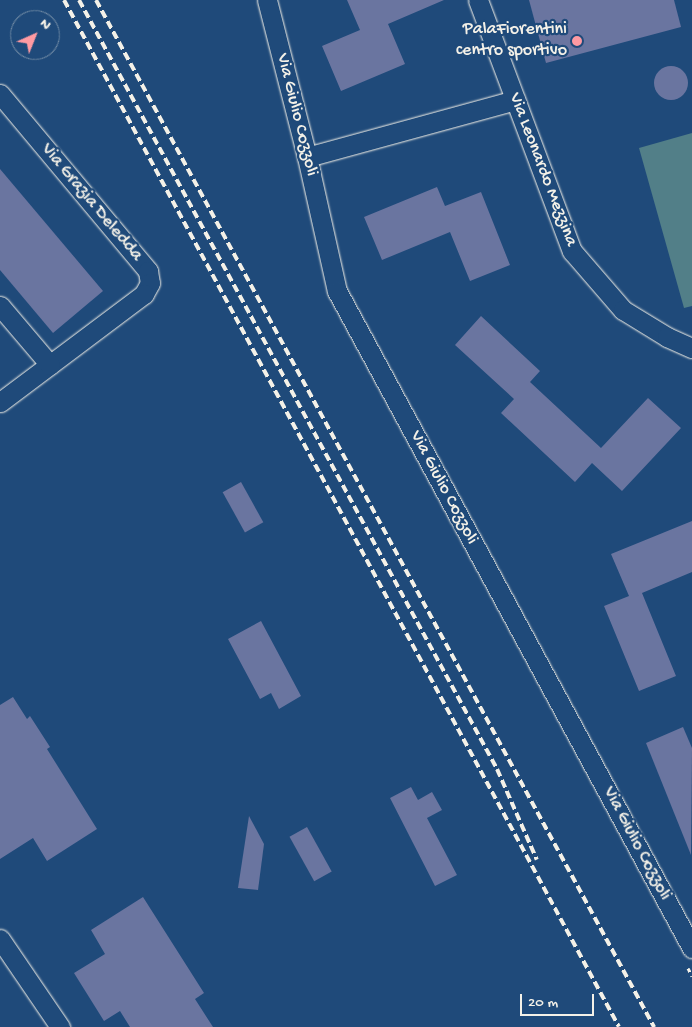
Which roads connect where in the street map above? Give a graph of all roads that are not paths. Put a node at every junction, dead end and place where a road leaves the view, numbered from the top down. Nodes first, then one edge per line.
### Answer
1 (267, 0) edge
2 (478, 0) edge
3 (0, 94) edge
4 (515, 100) junction
5 (307, 158) junction
6 (0, 306) edge
7 (692, 348) edge
8 (50, 365) junction
9 (0, 402) edge
10 (0, 939) edge
11 (692, 948) edge
12 (60, 1027) edge

1 - 5 street, Via Giulio Cozzoli
2 - 4 street, Via Leonardo Mezzina
3 - 8 street, Via Grazia Deledda
4 - 5 street
4 - 7 street, Via Leonardo Mezzina
5 - 11 street, Via Giulio Cozzoli
6 - 8 street
8 - 9 street, Via Grazia Deledda
10 - 12 street

